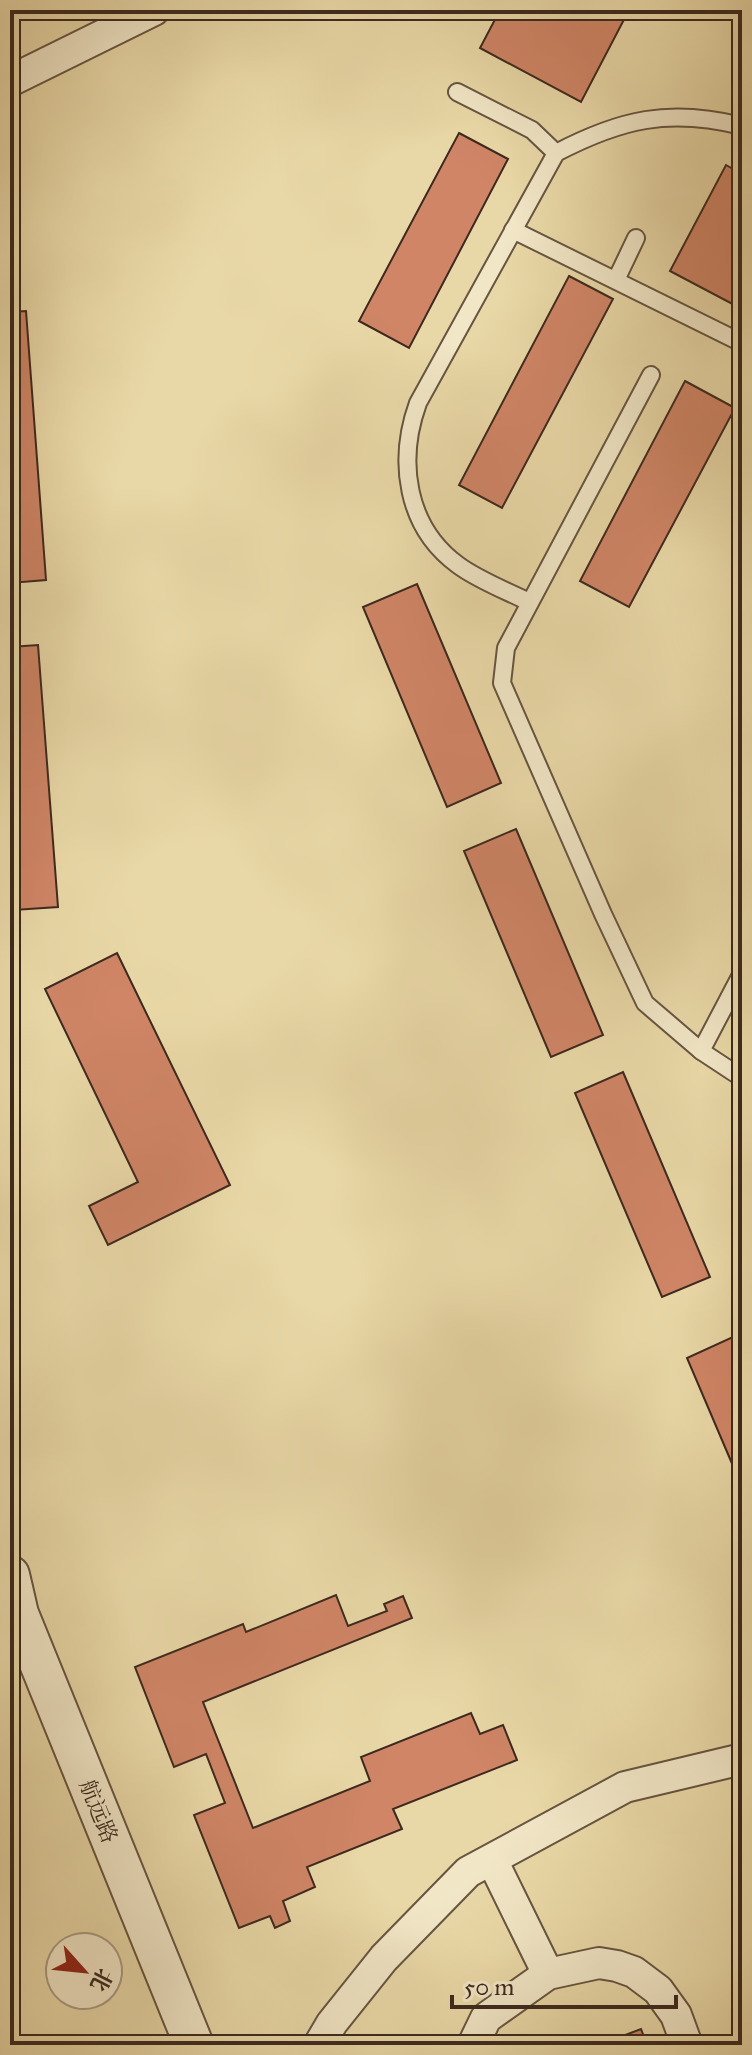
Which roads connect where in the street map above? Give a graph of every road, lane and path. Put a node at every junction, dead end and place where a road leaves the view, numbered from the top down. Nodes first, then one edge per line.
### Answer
1 (154, 10) edge
2 (10, 81) edge
3 (457, 92) dead end
4 (742, 126) edge
5 (556, 153) junction
6 (513, 230) junction
7 (636, 238) dead end
8 (616, 280) junction
9 (742, 343) edge
10 (651, 375) dead end
11 (529, 602) junction
12 (742, 973) edge
13 (701, 1051) junction
14 (742, 1078) edge
15 (10, 1575) edge
16 (742, 1759) edge
17 (492, 1860) junction
18 (548, 1974) junction
19 (194, 2045) edge
20 (319, 2045) edge
21 (473, 2045) edge
22 (687, 2045) edge

1 - 2 street
3 - 5 lane
4 - 5 lane
5 - 6 lane
6 - 8 lane
6 - 11 lane
7 - 8 lane
8 - 9 lane
10 - 11 lane
11 - 13 lane
12 - 13 lane
13 - 14 lane
15 - 19 street, 航远路
16 - 17 street
17 - 18 street
17 - 20 street
18 - 21 street
18 - 22 street

